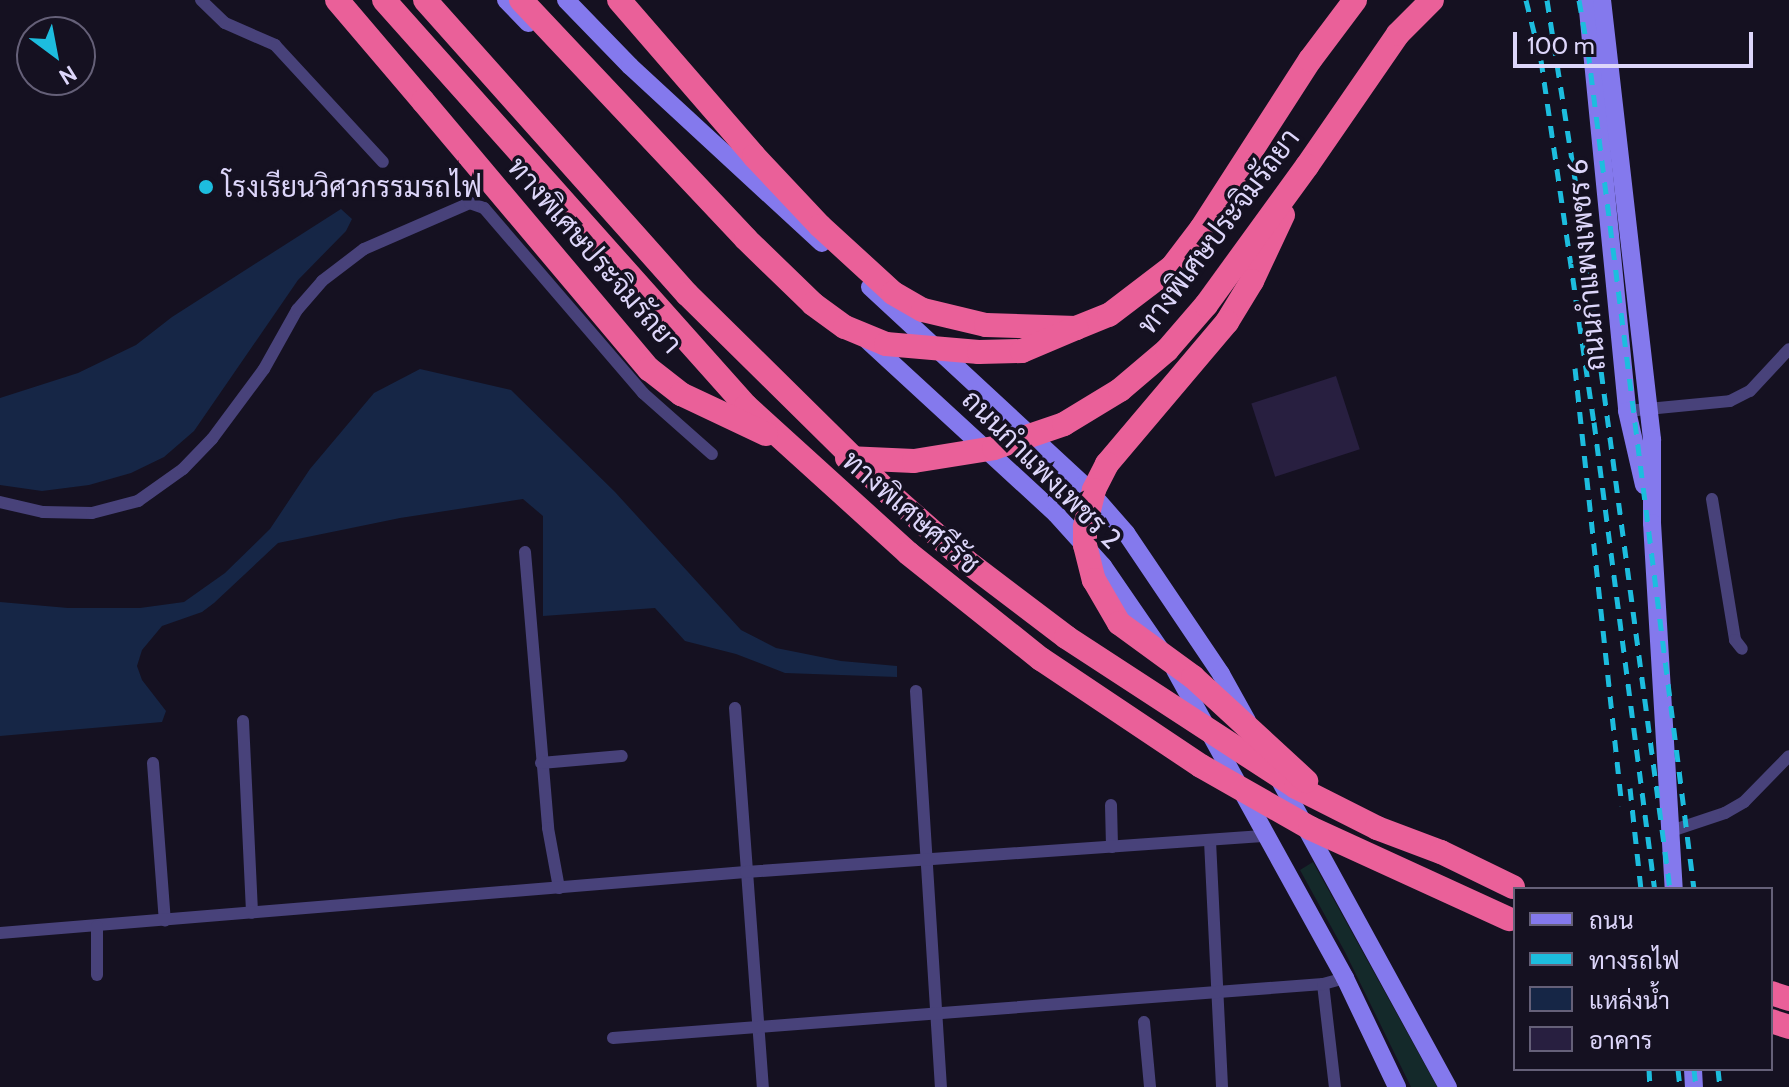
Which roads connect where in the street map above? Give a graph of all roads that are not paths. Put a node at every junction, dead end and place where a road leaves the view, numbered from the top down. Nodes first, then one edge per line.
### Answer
1 (201, 0) edge
2 (337, 0) edge
3 (384, 0) edge
4 (425, 0) edge
5 (506, 0) edge
6 (521, 0) edge
7 (566, 0) edge
8 (619, 0) edge
9 (1355, 0) edge
10 (1432, 0) edge
11 (1587, 0) edge
12 (1602, 0) edge
13 (383, 162) dead end
14 (1307, 166) junction
15 (1076, 328) junction
16 (1789, 349) edge
17 (1648, 409) junction
18 (1627, 411) junction
19 (712, 454) dead end
20 (1712, 499) dead end
21 (0, 502) edge
22 (1652, 523) junction
23 (525, 552) dead end
24 (1742, 649) dead end
25 (916, 691) dead end
26 (735, 708) dead end
27 (243, 721) dead end
28 (622, 756) dead end
29 (1789, 756) edge
30 (153, 763) dead end
31 (541, 763) junction
32 (1327, 802) junction
33 (1111, 805) dead end
34 (1668, 832) junction
35 (1263, 836) junction
36 (1210, 841) junction
37 (1112, 847) junction
38 (930, 860) junction
39 (746, 872) junction
40 (1674, 887) edge
41 (559, 888) junction
42 (1513, 888) edge
43 (252, 913) junction
44 (165, 921) junction
45 (1513, 921) edge
46 (97, 926) junction
47 (0, 933) edge
48 (97, 975) dead end
49 (1345, 978) junction
50 (1323, 984) junction
51 (1217, 992) junction
52 (938, 1014) junction
53 (1144, 1022) dead end
54 (757, 1024) junction
55 (613, 1038) dead end
56 (763, 1087) edge
57 (941, 1087) edge
58 (1150, 1087) edge
59 (1222, 1087) edge
60 (1335, 1087) edge
61 (1397, 1087) edge
62 (1448, 1087) edge

1 - 13 street
2 - 14 highway, ทางพิเศษประจิมรัถยา, bridge
3 - 45 highway, ทางพิเศษศรีรัช, bridge
4 - 32 highway, ทางพิเศษศรีรัช, bridge
5 - 35 main road, ถนนกำแพงเพชร 2
6 - 15 highway, ทางพิเศษประจิมรัถยา, bridge
7 - 62 main road, ถนนกำแพงเพชร 2
8 - 15 highway
9 - 15 highway, ทางพิเศษประจิมรัถยา
10 - 14 highway, ทางพิเศษประจิมรัถยา
11 - 18 main road, ถนนกำแพงเพชร 6
12 - 17 main road, ถนนกำแพงเพชร 6
14 - 32 highway, bridge
16 - 17 street
17 - 18 street
17 - 22 main road, ถนนกำแพงเพชร 6
18 - 22 main road, ถนนกำแพงเพชร 6
19 - 21 street
20 - 24 street
22 - 34 main road, ถนนกำแพงเพชร 6
23 - 31 street
25 - 38 street
26 - 39 street
27 - 43 street
28 - 31 street
29 - 34 street
30 - 44 street
31 - 41 street
32 - 42 highway, ทางพิเศษศรีรัช, bridge
33 - 37 street
34 - 40 main road, ถนนกำแพงเพชร 6
35 - 36 street
35 - 49 main road, ถนนกำแพงเพชร 2
36 - 37 street
36 - 51 street
37 - 38 street
38 - 39 street
38 - 52 street
39 - 41 street
39 - 54 street
41 - 43 street
43 - 44 street
44 - 46 street
46 - 47 street
46 - 48 street
49 - 50 street
49 - 61 main road, ถนนกำแพงเพชร 2
50 - 51 street
50 - 60 street
51 - 52 street
51 - 59 street
52 - 54 street
52 - 57 street
53 - 58 street
54 - 55 street
54 - 56 street

